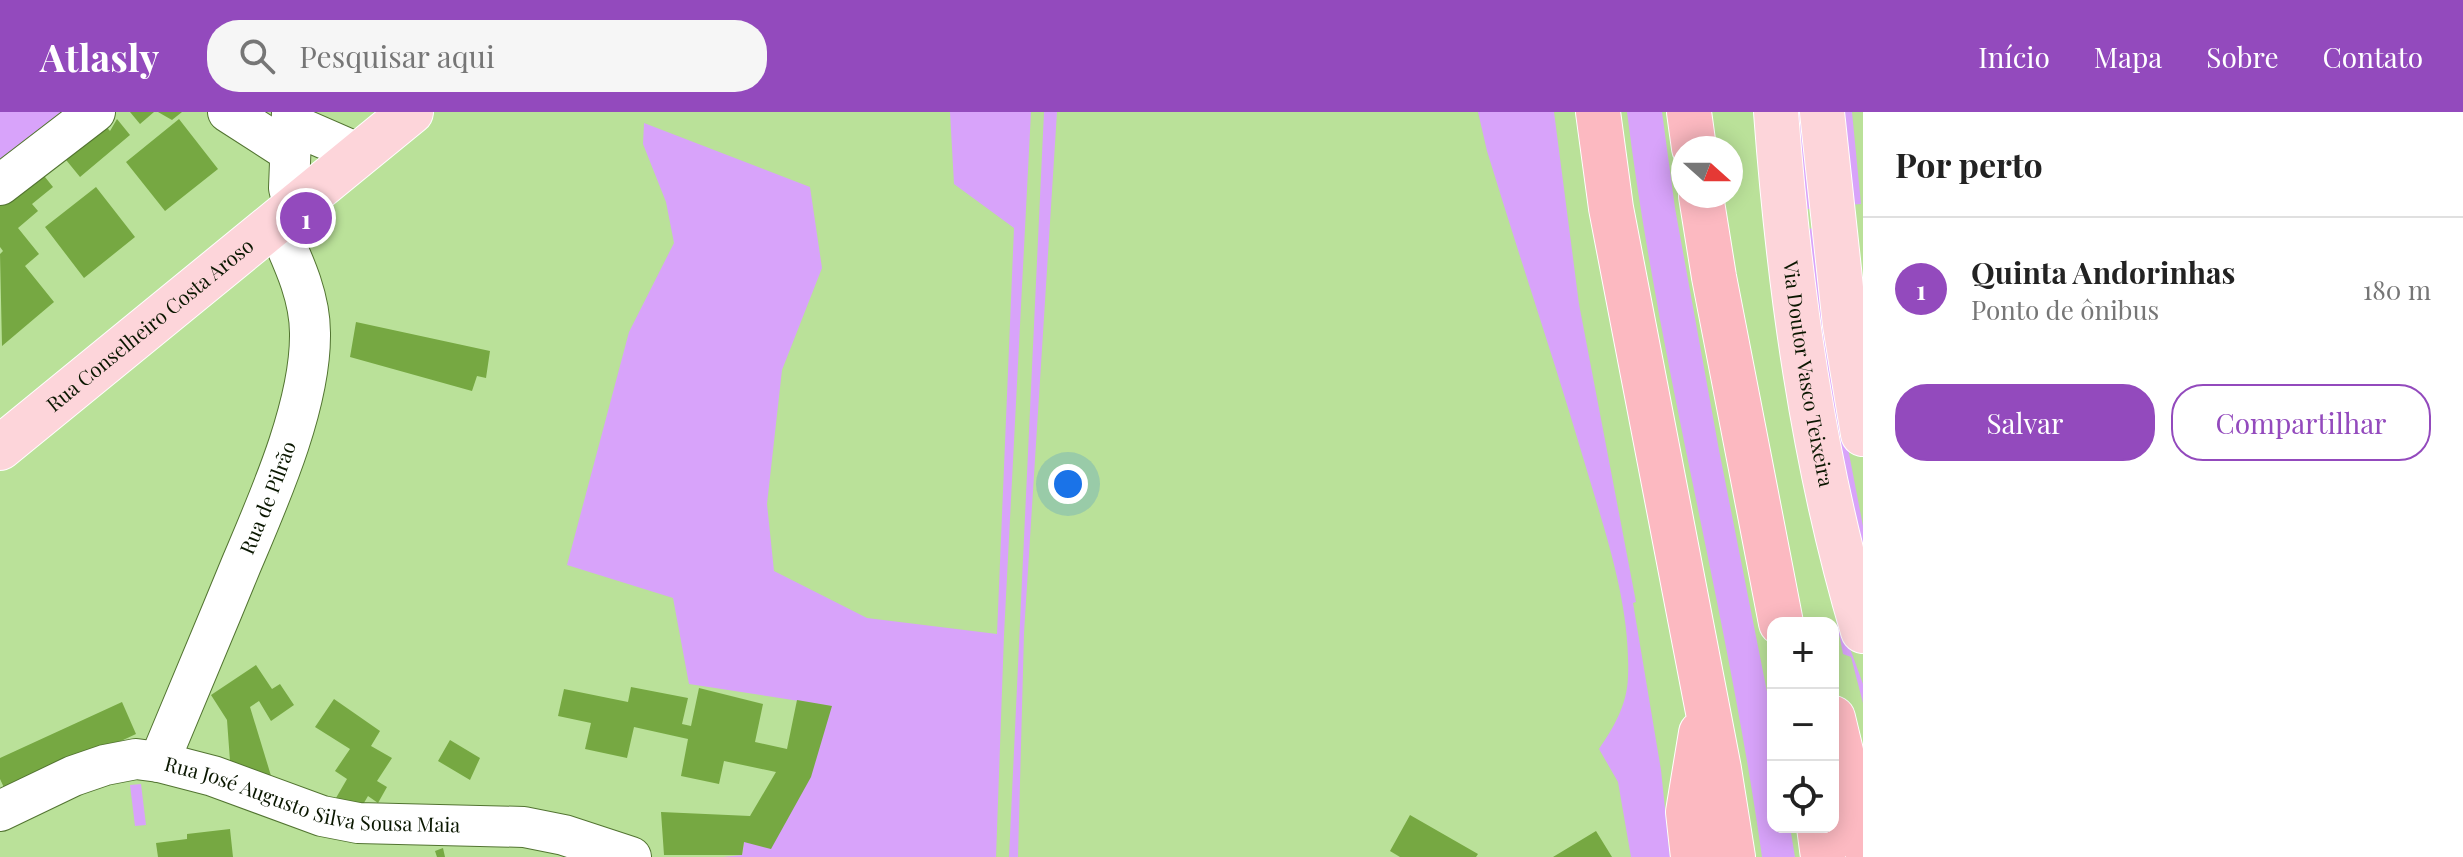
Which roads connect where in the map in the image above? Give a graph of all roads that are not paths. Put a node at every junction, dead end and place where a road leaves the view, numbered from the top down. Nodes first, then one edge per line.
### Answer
1 (95, 112) edge
2 (228, 112) edge
3 (411, 112) edge
4 (1598, 112) edge
5 (1689, 112) edge
6 (1776, 112) edge
7 (1822, 112) edge
8 (291, 129) edge
9 (1692, 136) edge
10 (360, 154) junction
11 (0, 185) edge
12 (1703, 208) edge
13 (285, 216) junction
14 (1863, 434) edge
15 (0, 448) edge
16 (1763, 532) junction
17 (1780, 617) edge
18 (1796, 617) edge
19 (1863, 631) edge
20 (1706, 703) junction
21 (1839, 743) edge
22 (159, 762) junction
23 (0, 811) edge
24 (1820, 833) edge
25 (1863, 843) edge
26 (631, 857) edge
27 (1693, 857) edge
28 (1733, 857) edge
29 (1823, 857) edge

1 - 11 street
2 - 8 street
3 - 10 main road, Rua Conselheiro Costa Aroso
4 - 20 highway
5 - 9 highway
6 - 19 main road, Via Doutor Vasco Teixeira
7 - 14 main road
8 - 10 street
8 - 13 street, Rua de Pilrão
10 - 13 main road, Rua Conselheiro Costa Aroso
12 - 16 highway
13 - 15 main road, Rua Conselheiro Costa Aroso
13 - 22 street, Rua de Pilrão
16 - 17 highway
16 - 18 highway
20 - 27 highway
20 - 28 highway
21 - 25 highway
22 - 23 street, Rua José Augusto Silva Sousa Maia
22 - 26 street, Rua José Augusto Silva Sousa Maia
24 - 29 highway

